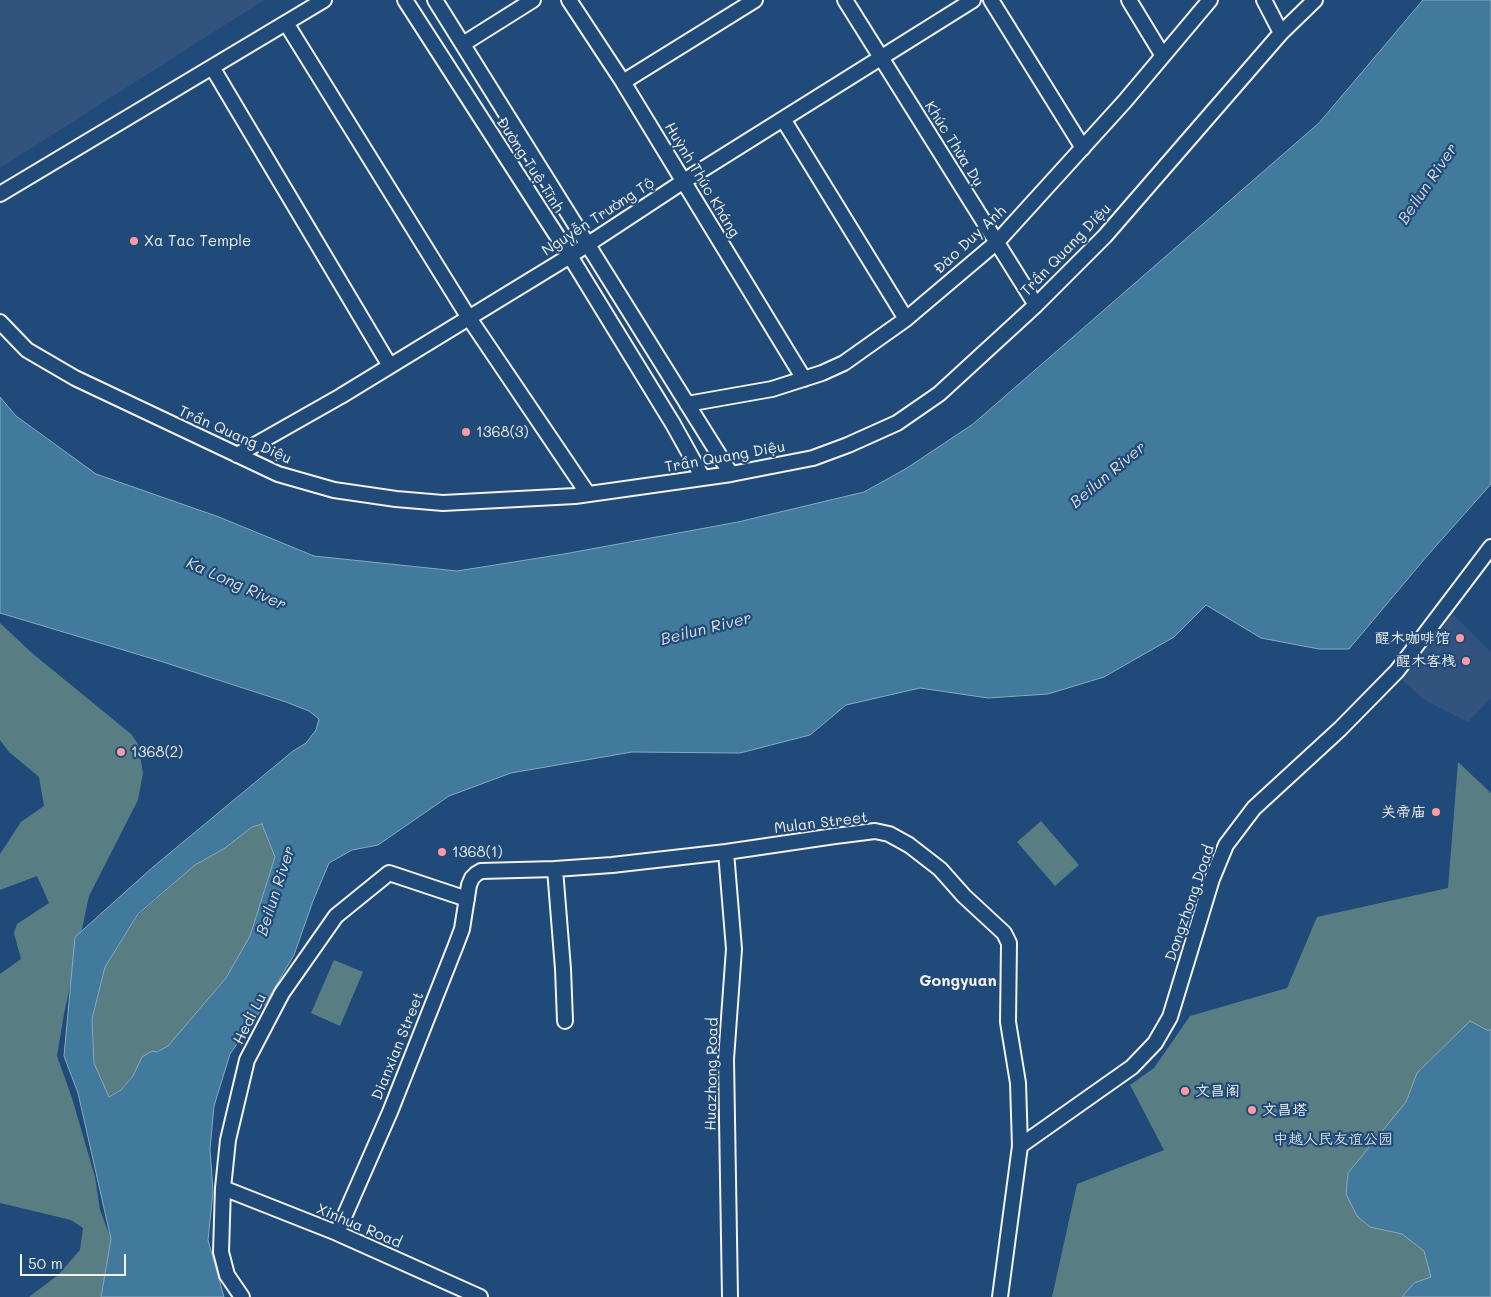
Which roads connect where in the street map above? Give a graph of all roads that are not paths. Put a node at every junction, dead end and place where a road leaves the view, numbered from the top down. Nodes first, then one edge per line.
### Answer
1 (324, 0) edge
2 (405, 0) edge
3 (435, 0) edge
4 (533, 0) edge
5 (569, 0) edge
6 (755, 0) edge
7 (845, 0) edge
8 (973, 0) edge
9 (991, 0) edge
10 (1129, 0) edge
11 (1210, 0) edge
12 (1264, 0) edge
13 (1315, 0) edge
14 (286, 23) junction
15 (1281, 33) junction
16 (462, 44) junction
17 (1163, 56) junction
18 (881, 58) junction
19 (212, 67) junction
20 (623, 82) junction
21 (783, 119) junction
22 (1083, 148) junction
23 (684, 180) junction
24 (0, 194) edge
25 (997, 242) junction
26 (588, 244) junction
27 (570, 256) junction
28 (1036, 305) junction
29 (469, 318) junction
30 (906, 319) junction
31 (0, 322) edge
32 (390, 366) junction
33 (804, 379) junction
34 (687, 404) junction
35 (238, 455) junction
36 (731, 474) junction
37 (703, 478) junction
38 (588, 494) junction
39 (1490, 551) edge
40 (726, 852) junction
41 (555, 869) junction
42 (481, 872) joint
43 (466, 900) junction
44 (565, 1021) dead end
45 (1020, 1146) junction
46 (223, 1188) junction
47 (337, 1234) junction
48 (242, 1297) edge
49 (480, 1297) edge
50 (730, 1297) edge
51 (1000, 1297) edge

1 - 14 street
2 - 27 street, Đường Tuệ Tĩnh
3 - 16 street, Đường Tuệ Tĩnh
4 - 16 street
5 - 20 street, Huỳnh Thúc Kháng
6 - 20 street
7 - 18 street, Khúc Thừa Dụ
8 - 18 street, Nguyễn Trường Tộ
9 - 22 street
10 - 17 street
11 - 17 street, Đào Duy Anh
12 - 15 street
13 - 15 street, Trần Quang Diệu
14 - 19 street
14 - 29 street
15 - 28 street, Trần Quang Diệu
16 - 26 street, Đường Tuệ Tĩnh
17 - 22 street, Đào Duy Anh
18 - 21 street, Nguyễn Trường Tộ
18 - 25 street, Khúc Thừa Dụ
19 - 24 street
19 - 32 street
20 - 23 street, Huỳnh Thúc Kháng
21 - 23 street, Nguyễn Trường Tộ
21 - 30 street
22 - 25 street, Đào Duy Anh
23 - 26 street, Nguyễn Trường Tộ
23 - 33 street, Huỳnh Thúc Kháng
25 - 28 street, Khúc Thừa Dụ
25 - 30 street, Đào Duy Anh
26 - 27 street, Nguyễn Trường Tộ
26 - 34 street, Đường Tuệ Tĩnh
27 - 29 street, Nguyễn Trường Tộ
27 - 37 street, Đường Tuệ Tĩnh
28 - 36 street, Trần Quang Diệu
29 - 32 street, Nguyễn Trường Tộ
29 - 38 street
30 - 33 street, Đào Duy Anh
31 - 35 street, Trần Quang Diệu
32 - 35 street, Nguyễn Trường Tộ
33 - 34 street, Đào Duy Anh
34 - 36 street, Đường Tuệ Tĩnh
35 - 38 street, Trần Quang Diệu
36 - 37 street, Trần Quang Diệu
37 - 38 street, Trần Quang Diệu
39 - 45 street, Dongzhong Doad
40 - 41 street, Mulan Street
40 - 45 street, Mulan Street
40 - 50 street, Huazhong Road
41 - 42 street, Mulan Street
41 - 44 street
42 - 43 street, Dianxian Street
43 - 46 street, Hedi Lu
43 - 47 street, Dianxian Street
45 - 51 street
46 - 47 street, Xinhua Road
46 - 48 street, Hedi Lu
47 - 49 street, Xinhua Road

